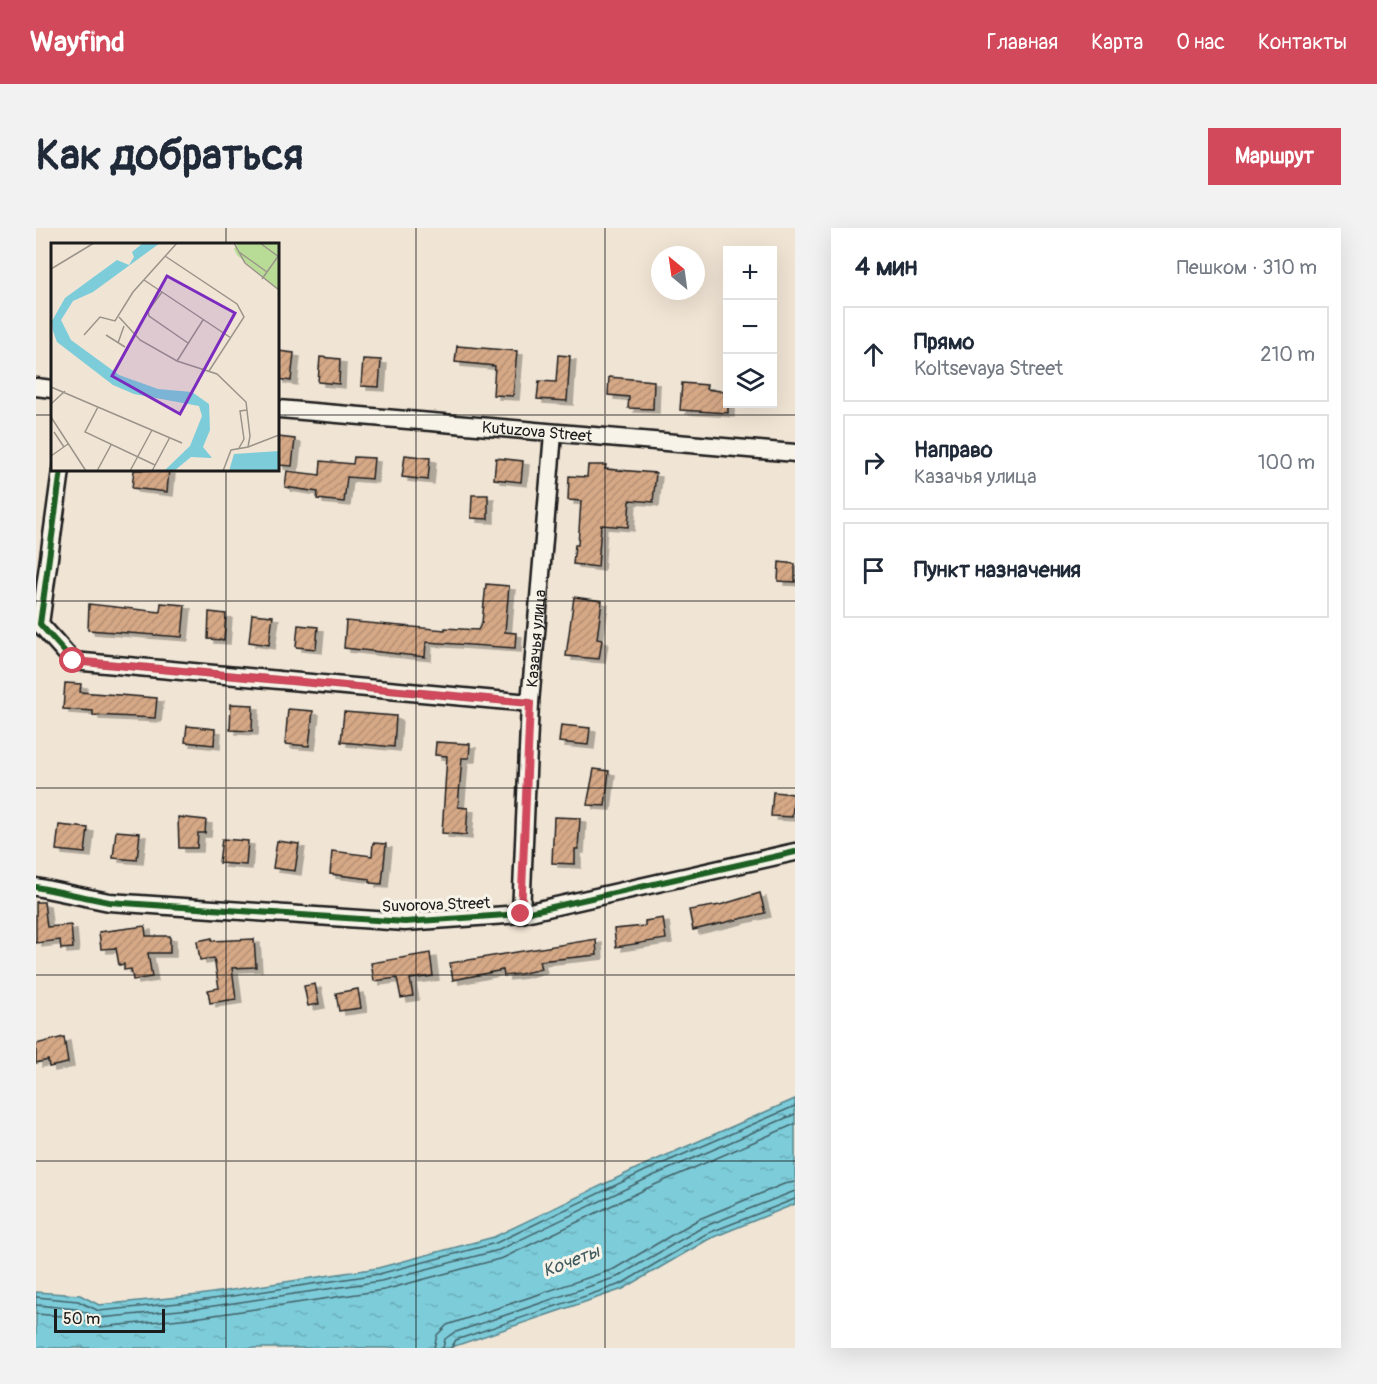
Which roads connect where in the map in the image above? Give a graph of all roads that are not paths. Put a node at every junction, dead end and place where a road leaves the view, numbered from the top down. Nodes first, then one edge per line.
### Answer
1 (36, 387) edge
2 (51, 389) edge
3 (279, 409) edge
4 (553, 434) junction
5 (795, 453) edge
6 (61, 471) edge
7 (530, 703) junction
8 (795, 852) edge
9 (36, 887) edge
10 (521, 914) junction

1 - 2 street
3 - 4 street, Kutuzova Street
4 - 5 street, Kutuzova Street
4 - 7 street, Казачья улица
6 - 7 street
7 - 10 street, Казачья улица
8 - 10 street, Suvorova Street
9 - 10 street, Suvorova Street

